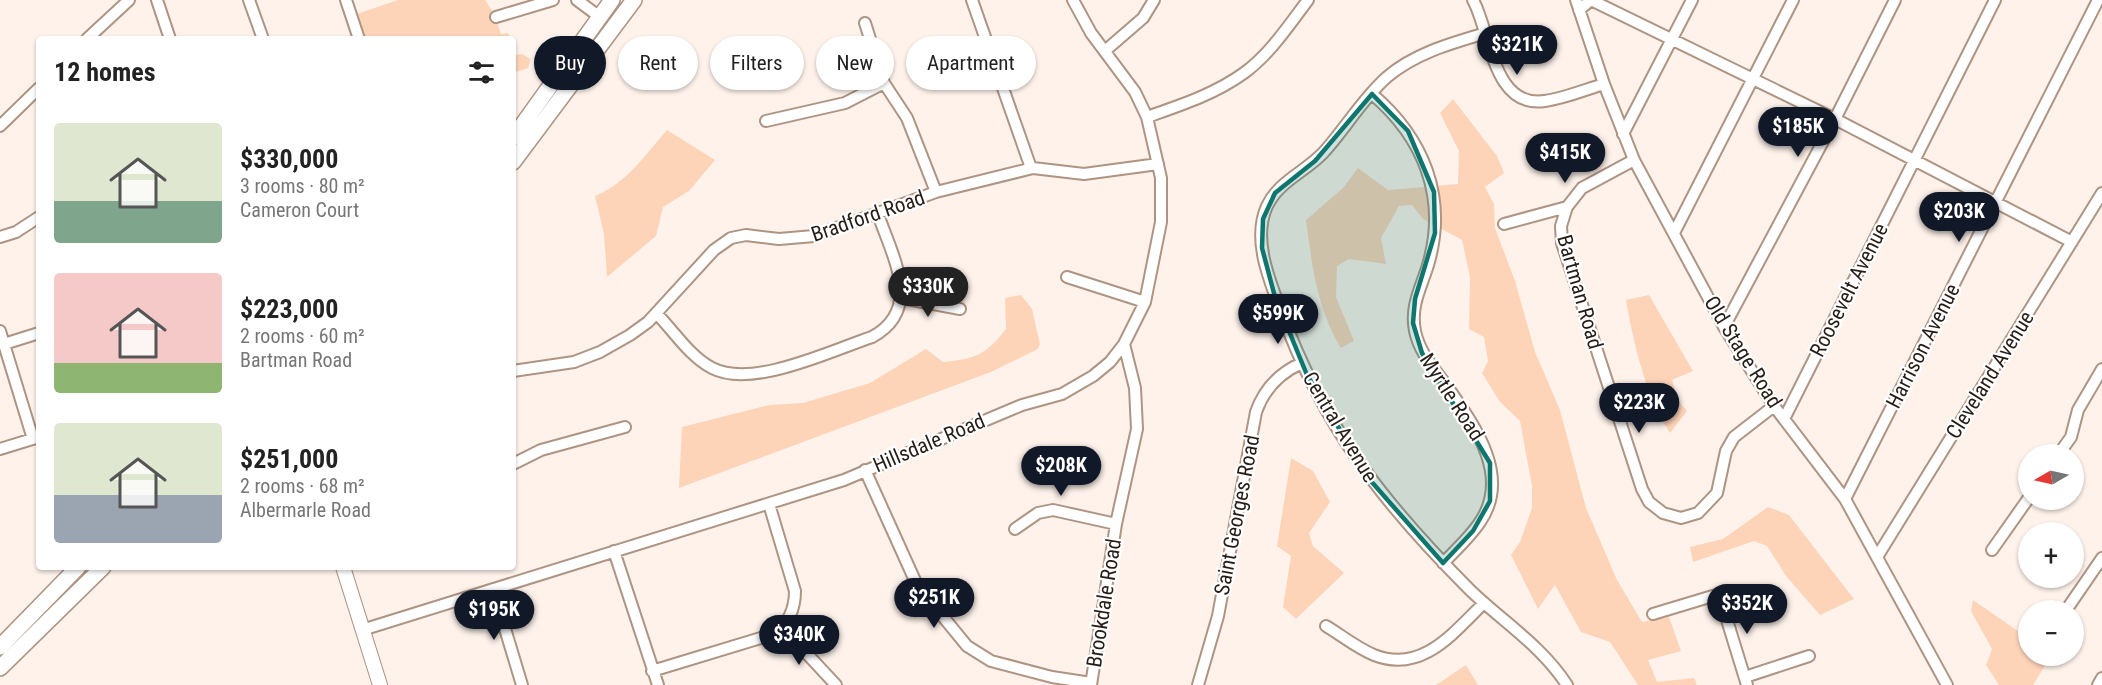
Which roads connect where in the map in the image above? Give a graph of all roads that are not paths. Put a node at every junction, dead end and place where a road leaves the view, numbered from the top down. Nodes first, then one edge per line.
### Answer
1 (129, 0) edge
2 (157, 0) edge
3 (249, 0) edge
4 (346, 0) edge
5 (553, 0) edge
6 (577, 0) edge
7 (612, 0) edge
8 (634, 0) edge
9 (972, 0) edge
10 (1073, 0) edge
11 (1154, 0) edge
12 (1308, 0) edge
13 (1473, 0) edge
14 (1692, 0) edge
15 (1793, 0) edge
16 (1895, 0) edge
17 (1995, 0) edge
18 (2098, 0) edge
19 (1578, 5) edge
20 (496, 17) dead end
21 (600, 17) junction
22 (866, 23) dead end
23 (1486, 33) junction
24 (90, 36) edge
25 (169, 36) edge
26 (262, 36) edge
27 (358, 36) edge
28 (870, 36) edge
29 (1672, 39) junction
30 (1106, 50) junction
31 (1754, 79) junction
32 (1604, 84) junction
33 (870, 90) edge
34 (889, 90) edge
35 (36, 91) edge
36 (1372, 94) junction
37 (1147, 117) junction
38 (1835, 119) junction
39 (766, 121) dead end
40 (0, 126) edge
41 (516, 134) edge
42 (1623, 134) junction
43 (516, 158) edge
44 (1634, 160) junction
45 (1915, 160) junction
46 (1158, 164) junction
47 (1031, 168) junction
48 (936, 192) junction
49 (2102, 193) edge
50 (1996, 201) junction
51 (1567, 207) junction
52 (878, 214) junction
53 (36, 219) edge
54 (1504, 224) dead end
55 (1674, 233) junction
56 (0, 237) edge
57 (2073, 242) junction
58 (1067, 277) dead end
59 (902, 298) junction
60 (1145, 302) junction
61 (960, 309) dead end
62 (656, 313) junction
63 (1724, 327) junction
64 (0, 331) edge
65 (36, 334) edge
66 (4, 344) junction
67 (1124, 344) junction
68 (1302, 363) junction
69 (2102, 369) edge
70 (516, 370) edge
71 (1774, 406) junction
72 (1784, 419) junction
73 (625, 427) dead end
74 (36, 438) edge
75 (2066, 444) edge
76 (0, 449) edge
77 (516, 462) edge
78 (865, 470) junction
79 (1845, 499) junction
80 (769, 504) junction
81 (2020, 510) edge
82 (1116, 524) junction
83 (1015, 529) dead end
84 (1992, 550) dead end
85 (614, 551) junction
86 (1877, 557) junction
87 (2102, 558) edge
88 (1443, 563) junction
89 (75, 570) edge
90 (100, 570) edge
91 (344, 570) edge
92 (493, 589) junction
93 (2073, 600) edge
94 (1484, 603) junction
95 (1653, 614) dead end
96 (1326, 626) dead end
97 (782, 627) junction
98 (362, 630) junction
99 (0, 647) edge
100 (1809, 656) dead end
101 (0, 668) edge
102 (652, 671) junction
103 (2102, 678) edge
104 (1746, 681) edge
105 (1091, 684) edge
106 (380, 685) edge
107 (522, 685) edge
108 (658, 685) edge
109 (836, 685) edge
110 (1198, 685) edge
111 (1567, 685) edge
112 (1947, 685) edge
113 (2098, 685) edge

1 - 24 street
2 - 25 street
3 - 26 street
4 - 27 street
5 - 20 street
6 - 21 street
7 - 21 highway
8 - 43 highway
9 - 47 street
10 - 30 street, Hillsdale Road
11 - 30 street
12 - 37 street
13 - 23 street
14 - 29 street
15 - 31 street
16 - 38 street
17 - 45 street, Roosevelt Avenue
18 - 50 street, Harrison Avenue
19 - 29 street
19 - 32 street, Old Stage Road
21 - 41 highway
22 - 28 street
23 - 32 street
23 - 36 street, Central Avenue
29 - 31 street
29 - 42 street
30 - 37 street, Hillsdale Road
31 - 38 street
31 - 55 street
32 - 42 street, Old Stage Road
33 - 39 street
34 - 48 street
35 - 40 street
36 - 68 street, Central Avenue
36 - 88 street, Myrtle Road
37 - 46 street, Hillsdale Road
38 - 45 street
38 - 63 street
42 - 44 street, Old Stage Road
44 - 51 street
44 - 55 street, Old Stage Road
45 - 50 street
45 - 72 street, Roosevelt Avenue
46 - 47 street, Bradford Road
46 - 60 street, Hillsdale Road
47 - 48 street, Bradford Road
48 - 52 street, Bradford Road
49 - 57 street, Cleveland Avenue
50 - 57 street
50 - 79 street, Harrison Avenue
51 - 54 street
51 - 71 street, Bartman Road
52 - 59 street
52 - 62 street, Bradford Road
53 - 56 street
55 - 63 street, Old Stage Road
57 - 86 street, Cleveland Avenue
58 - 60 street
59 - 61 street
59 - 62 street
60 - 67 street, Hillsdale Road
62 - 70 street, Bradford Road
63 - 71 street, Old Stage Road
64 - 66 street
65 - 66 street
66 - 74 street
67 - 78 street, Hillsdale Road
67 - 82 street, Brookdale Road
68 - 88 street, Central Avenue
68 - 110 street, Saint Georges Road
69 - 75 street
71 - 72 street, Old Stage Road
72 - 79 street, Old Stage Road
73 - 77 street
74 - 76 street
78 - 80 street, Hillsdale Road
78 - 105 street
79 - 86 street, Old Stage Road
80 - 85 street, Hillsdale Road
80 - 97 street
81 - 84 street
82 - 83 street
82 - 105 street, Brookdale Road
85 - 92 street, Hillsdale Road
85 - 102 street
86 - 112 street, Old Stage Road
87 - 93 street
88 - 94 street, Central Avenue
89 - 99 highway
90 - 101 highway
91 - 98 main road
92 - 98 street, Hillsdale Road
92 - 107 street
94 - 96 street
94 - 111 street, Central Avenue
95 - 104 street
97 - 102 street
97 - 109 street
98 - 106 main road
100 - 104 street
102 - 108 street
103 - 113 street

